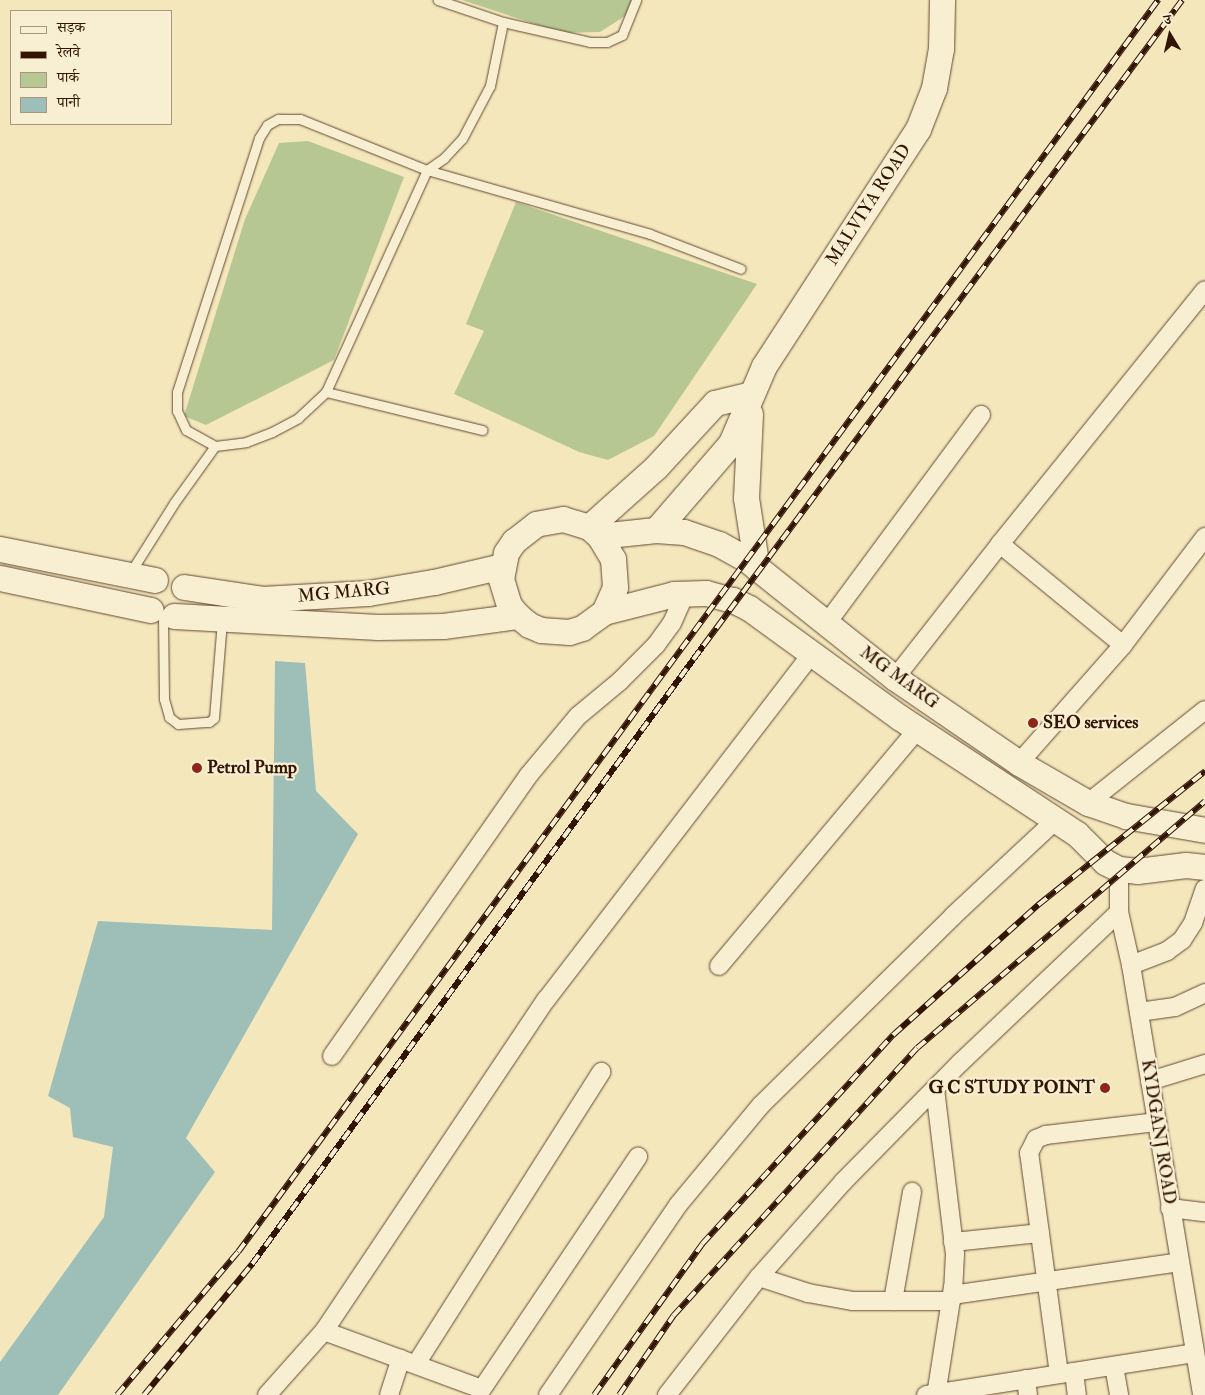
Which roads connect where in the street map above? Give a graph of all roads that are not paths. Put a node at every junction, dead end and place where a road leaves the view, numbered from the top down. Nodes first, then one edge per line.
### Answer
1 (438, 0) edge
2 (636, 0) edge
3 (942, 0) edge
4 (503, 22) junction
5 (427, 170) junction
6 (741, 269) dead end
7 (1205, 291) edge
8 (326, 392) junction
9 (750, 394) junction
10 (982, 415) dead end
11 (482, 430) dead end
12 (215, 446) junction
13 (656, 530) junction
14 (594, 532) junction
15 (1205, 537) edge
16 (1000, 544) junction
17 (0, 549) edge
18 (502, 566) junction
19 (757, 568) junction
20 (128, 575) junction
21 (0, 578) edge
22 (155, 580) junction
23 (184, 587) junction
24 (685, 594) junction
25 (604, 612) junction
26 (163, 614) junction
27 (518, 616) junction
28 (223, 618) junction
29 (827, 623) junction
30 (1123, 645) junction
31 (812, 653) junction
32 (895, 678) junction
33 (1205, 710) edge
34 (918, 730) junction
35 (1019, 763) junction
36 (1088, 803) junction
37 (1056, 820) junction
38 (1205, 830) edge
39 (1205, 867) edge
40 (1119, 869) junction
41 (1205, 889) edge
42 (1119, 912) junction
43 (1131, 965) junction
44 (719, 966) dead end
45 (1205, 993) edge
46 (1139, 1012) junction
47 (332, 1056) dead end
48 (1205, 1064) edge
49 (601, 1072) dead end
50 (1150, 1080) junction
51 (935, 1089) junction
52 (1157, 1122) junction
53 (638, 1157) dead end
54 (912, 1192) dead end
55 (1170, 1208) junction
56 (1205, 1212) edge
57 (1040, 1233) junction
58 (953, 1242) junction
59 (1180, 1262) junction
60 (759, 1277) junction
61 (1047, 1282) junction
62 (951, 1298) junction
63 (893, 1301) junction
64 (1198, 1323) edge
65 (324, 1331) junction
66 (1195, 1353) junction
67 (409, 1362) junction
68 (1114, 1366) junction
69 (1067, 1373) junction
70 (1027, 1387) edge
71 (980, 1391) edge
72 (932, 1394) edge
73 (267, 1395) edge
74 (389, 1395) edge
75 (548, 1395) edge
76 (667, 1395) edge
77 (1078, 1395) edge
78 (1119, 1395) edge
79 (1202, 1395) edge

1 - 4 lane
2 - 4 lane
3 - 9 main road, MALVIYA ROAD
4 - 5 lane
5 - 6 lane
5 - 8 lane
5 - 12 lane
7 - 16 street
8 - 11 lane
8 - 12 lane
9 - 13 main road, MALVIYA ROAD
9 - 14 main road
9 - 19 main road
10 - 29 street
12 - 20 lane
13 - 14 main road, MG MARG
13 - 19 main road, MG MARG
14 - 18 main road
14 - 25 main road
15 - 30 street
16 - 30 street
16 - 32 street
17 - 20 main road, MG MARG
18 - 23 main road, MG MARG
18 - 27 main road
19 - 29 main road, MG MARG
20 - 22 main road, MG MARG
21 - 26 main road
22 - 23 main road, MG MARG
22 - 26 main road
23 - 26 main road
24 - 25 main road, MG MARG
24 - 31 main road, MG MARG
24 - 47 street
25 - 27 main road
26 - 28 main road
26 - 28 lane
27 - 28 main road
29 - 32 main road, MG MARG
30 - 35 street
31 - 34 main road, MG MARG
31 - 65 street
32 - 35 main road, MG MARG
33 - 36 street
34 - 37 main road, MG MARG
34 - 44 street
35 - 36 main road, MG MARG
36 - 38 main road, MG MARG
37 - 40 main road, MG MARG
37 - 75 street
39 - 40 main road
40 - 42 street, KYDGANJ ROAD
41 - 43 street
42 - 43 street, KYDGANJ ROAD
42 - 51 street
43 - 46 street, KYDGANJ ROAD
45 - 46 street
46 - 50 street, KYDGANJ ROAD
48 - 50 street
49 - 67 street
50 - 52 street, KYDGANJ ROAD
51 - 58 street
51 - 60 street
52 - 55 street, KYDGANJ ROAD
52 - 57 street
53 - 67 street
54 - 63 street
55 - 56 street
55 - 59 street, KYDGANJ ROAD
57 - 58 street
57 - 61 street
58 - 62 street
59 - 61 street
59 - 64 street, KYDGANJ ROAD
60 - 63 street
60 - 76 street
61 - 62 street
61 - 69 street
62 - 63 street
62 - 72 street
64 - 66 street, KYDGANJ ROAD
65 - 67 street
65 - 73 street
66 - 68 street
66 - 79 street, KYDGANJ ROAD
67 - 74 street
68 - 69 street
68 - 78 street
69 - 70 street
69 - 77 street
70 - 71 street
71 - 72 street

